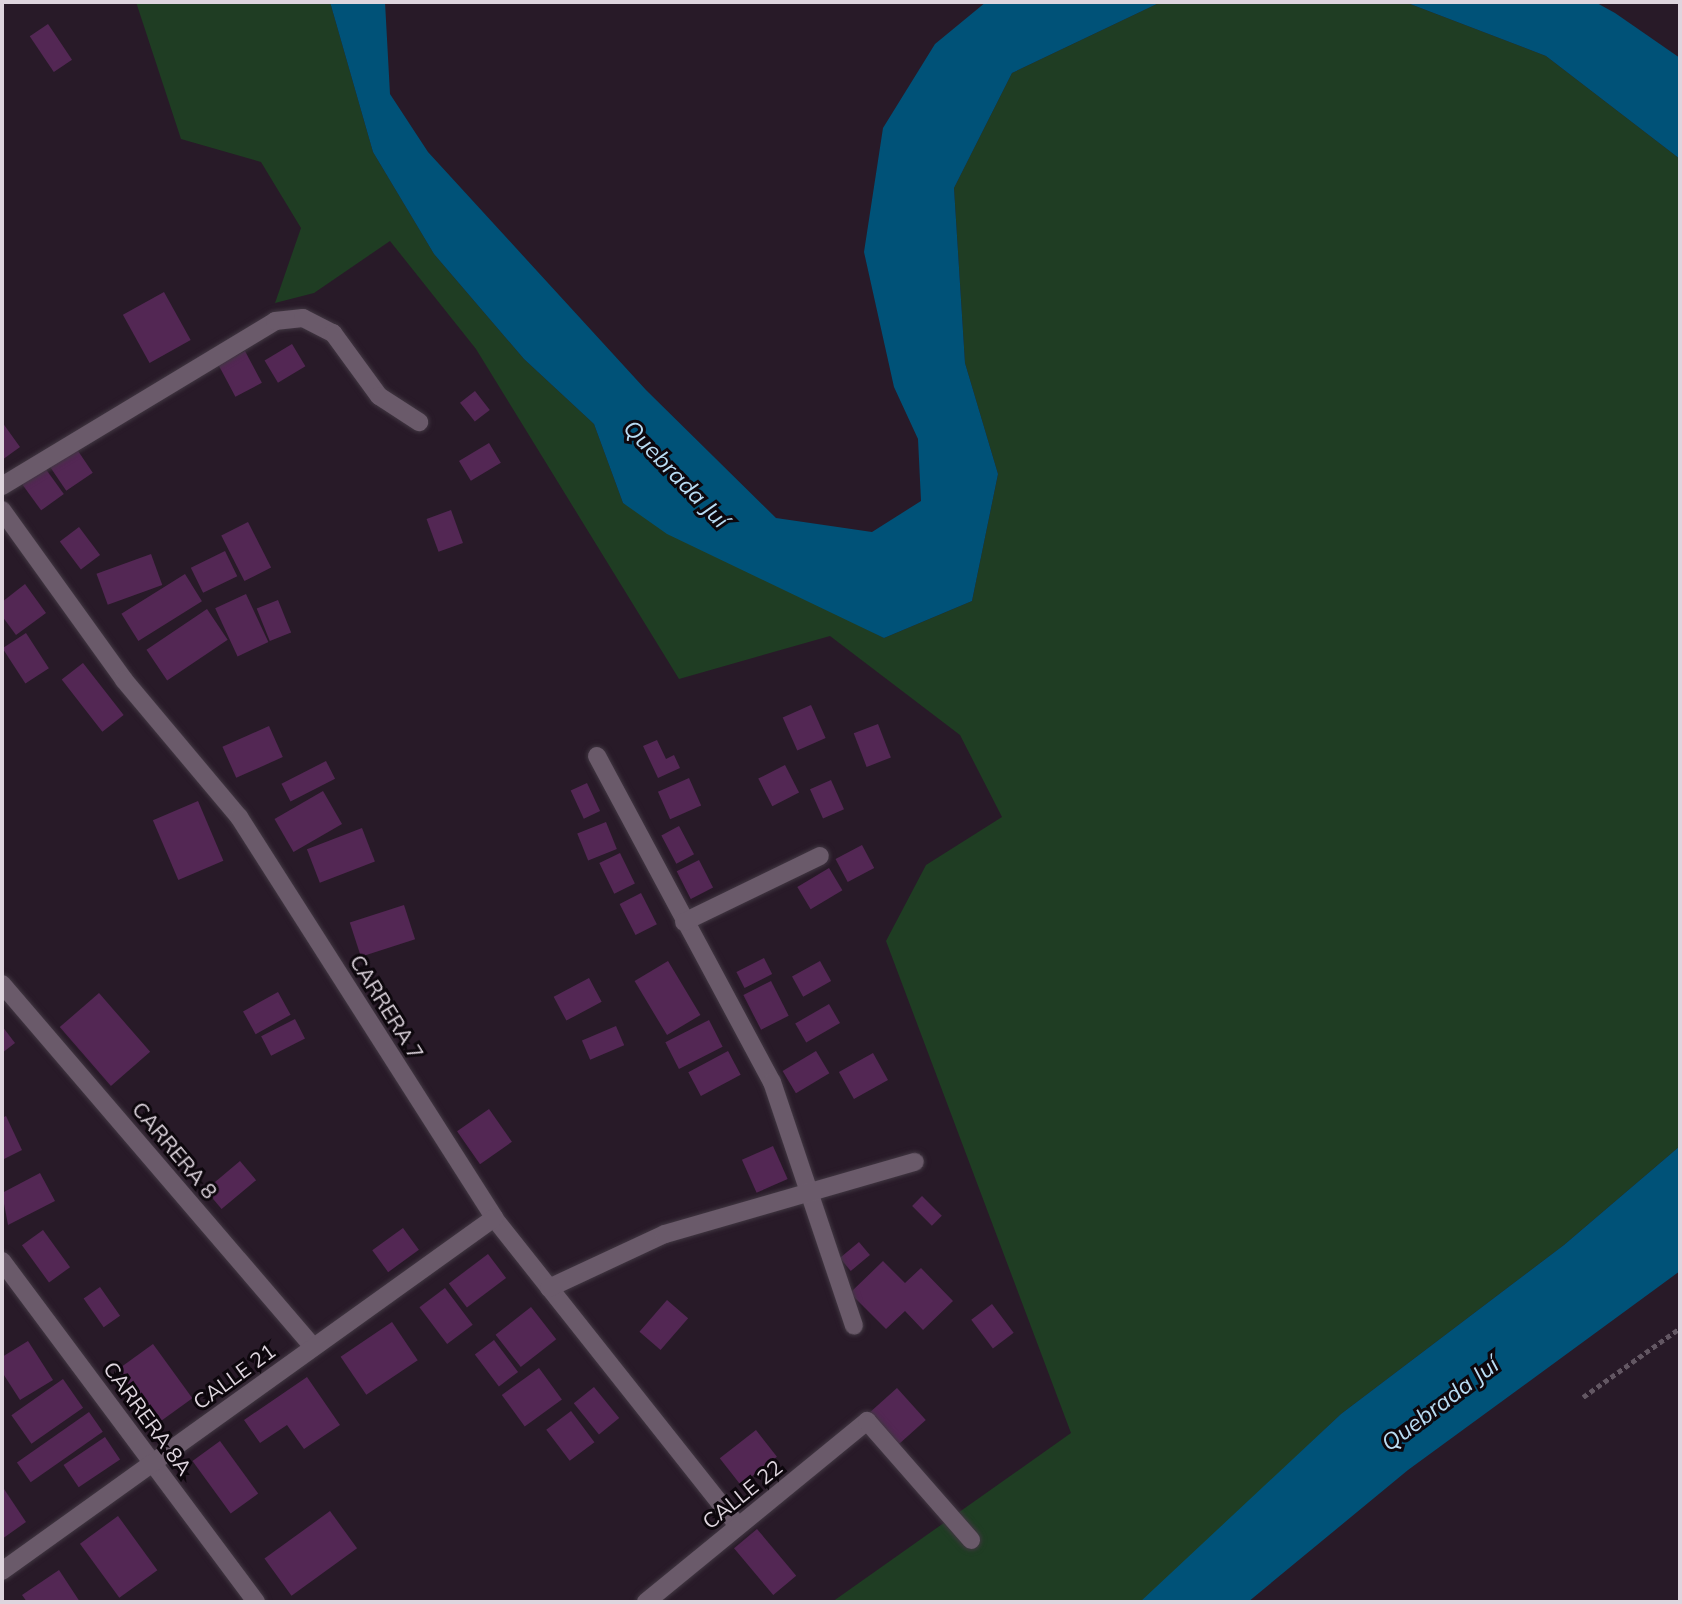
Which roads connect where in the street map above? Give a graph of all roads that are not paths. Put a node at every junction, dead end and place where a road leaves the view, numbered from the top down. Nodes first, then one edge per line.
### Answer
1 (419, 422) dead end
2 (2, 486) edge
3 (2, 510) edge
4 (597, 756) dead end
5 (820, 856) dead end
6 (684, 922) junction
7 (2, 984) edge
8 (915, 1162) dead end
9 (809, 1189) junction
10 (494, 1218) junction
11 (2, 1261) edge
12 (550, 1289) junction
13 (854, 1326) dead end
14 (313, 1347) junction
15 (151, 1464) junction
16 (737, 1526) junction
17 (971, 1540) dead end
18 (2, 1571) edge
19 (256, 1602) edge
20 (646, 1602) edge

1 - 2 street
3 - 10 street, CARRERA 7
4 - 6 street
5 - 6 street
6 - 9 street
7 - 14 street, CARRERA 8
8 - 9 street
9 - 12 street
9 - 13 street
10 - 12 street, CARRERA 7
10 - 14 street, CALLE 21
11 - 15 street, CARRERA 8A
12 - 16 street, CARRERA 7
14 - 15 street, CALLE 21
15 - 18 street, CALLE 21
15 - 19 street, CARRERA 8A
16 - 17 street, CALLE 22
16 - 20 street, CALLE 22

